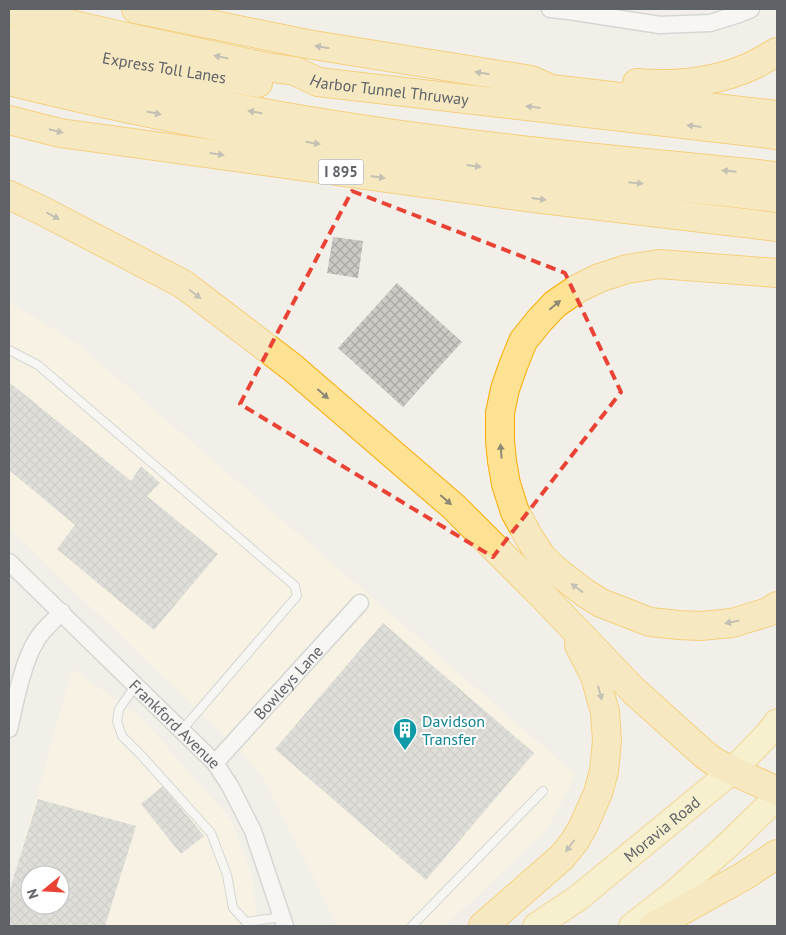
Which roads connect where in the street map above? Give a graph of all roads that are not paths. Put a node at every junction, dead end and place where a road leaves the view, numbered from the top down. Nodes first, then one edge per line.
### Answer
1 (136, 9) edge
2 (550, 9) edge
3 (751, 9) edge
4 (9, 10) edge
5 (9, 39) edge
6 (777, 52) edge
7 (9, 58) edge
8 (530, 80) junction
9 (9, 81) edge
10 (318, 82) junction
11 (777, 115) edge
12 (9, 120) edge
13 (777, 136) edge
14 (777, 176) edge
15 (9, 195) edge
16 (777, 198) edge
17 (777, 227) edge
18 (777, 273) edge
19 (9, 350) edge
20 (9, 562) edge
21 (360, 603) dead end
22 (777, 606) edge
23 (62, 612) junction
24 (563, 618) junction
25 (136, 685) junction
26 (777, 722) edge
27 (9, 729) edge
28 (182, 730) junction
29 (215, 763) junction
30 (732, 771) junction
31 (543, 791) dead end
32 (777, 791) edge
33 (777, 797) edge
34 (777, 854) edge
35 (284, 922) edge
36 (412, 926) edge
37 (483, 926) edge
38 (536, 926) edge
39 (632, 926) edge
40 (654, 926) edge

8 -> 1 highway
2 - 3 street
10 -> 4 highway, Harbor Tunnel Thruway
5 - 10 highway, Express Toll Lanes
6 - 8 highway
14 -> 7 highway
8 - 11 highway
9 -> 16 highway
13 -> 10 highway, Harbor Tunnel Thruway
12 -> 17 highway, I 895
15 -> 24 highway
22 -> 18 highway
19 - 28 lane
20 - 23 street, Frankford Avenue
21 - 29 street, Bowleys Lane
23 - 25 street, Frankford Avenue
23 - 27 street
24 - 30 highway
24 -> 37 highway
25 - 28 street, Frankford Avenue
25 - 35 lane
26 - 30 main road, Moravia Road
28 - 29 street, Frankford Avenue
29 - 35 street, Frankford Avenue
30 - 32 highway
30 - 38 main road, Moravia Road
31 - 36 lane
33 - 39 main road
34 - 40 highway

